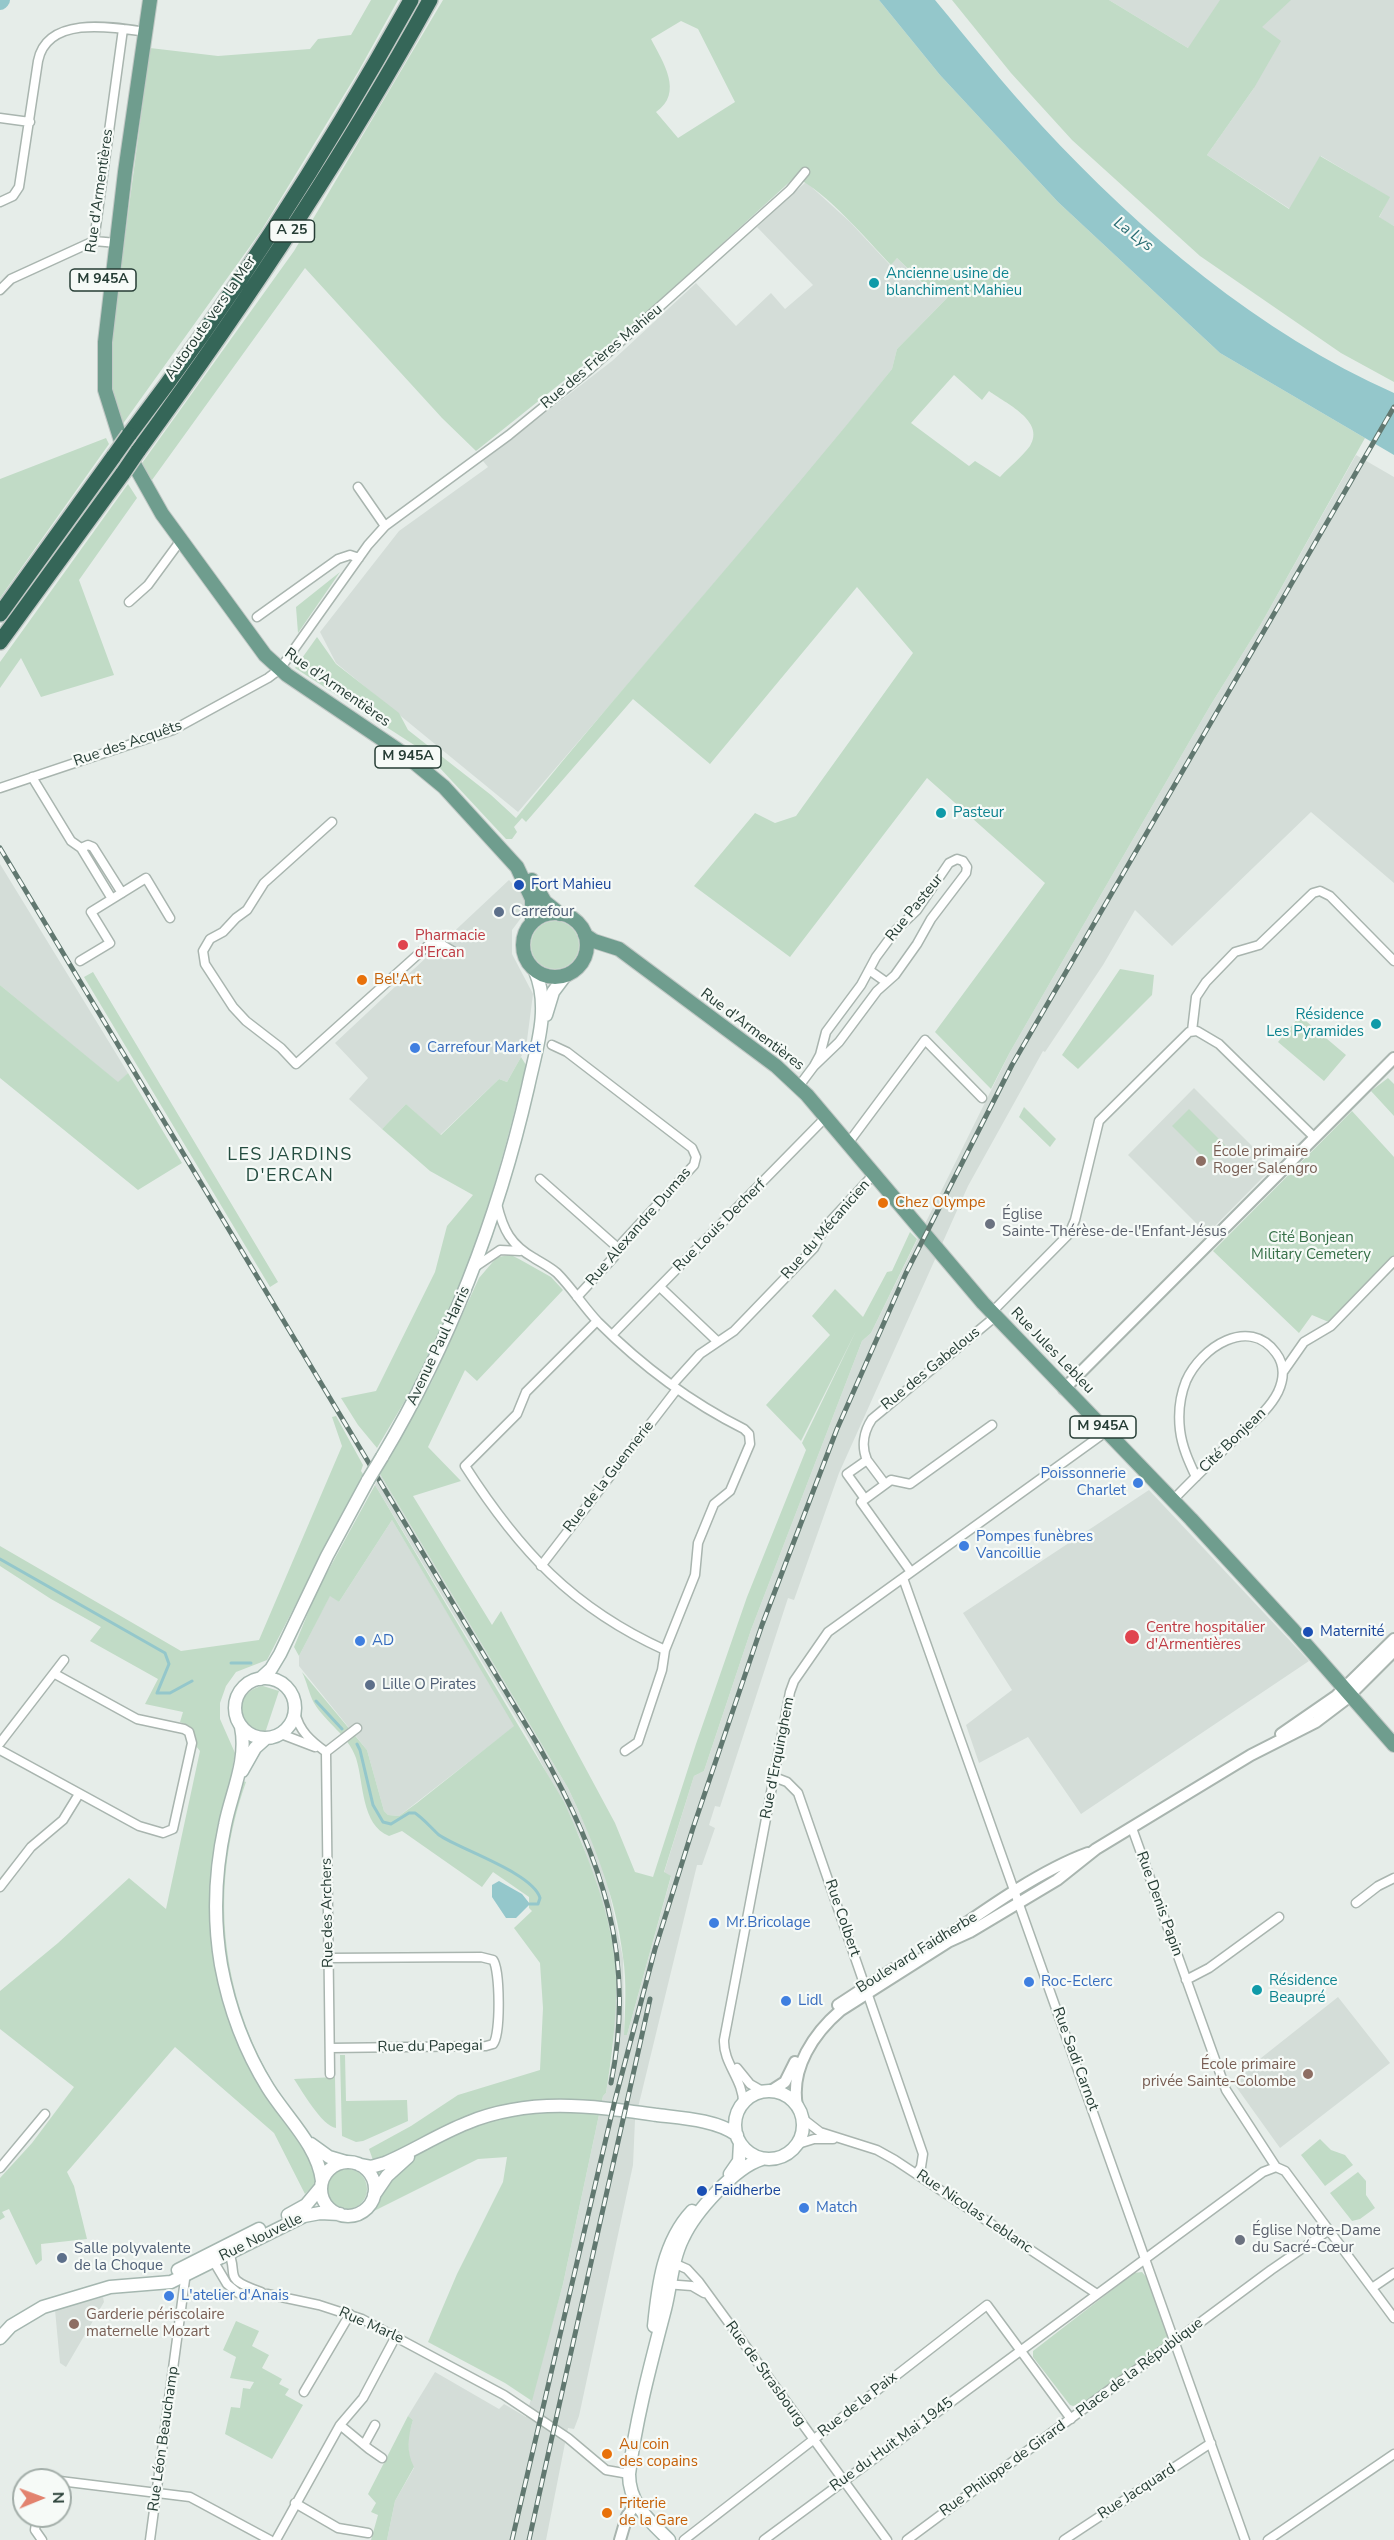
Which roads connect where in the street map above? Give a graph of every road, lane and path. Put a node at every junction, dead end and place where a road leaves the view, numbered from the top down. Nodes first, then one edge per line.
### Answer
1 (144, 0) edge
2 (150, 0) edge
3 (411, 0) edge
4 (430, 0) edge
5 (123, 29) junction
6 (143, 32) junction
7 (0, 118) edge
8 (30, 122) junction
9 (805, 172) dead end
10 (0, 202) edge
11 (94, 241) junction
12 (113, 242) junction
13 (0, 279) edge
14 (11, 279) junction
15 (0, 290) edge
16 (358, 487) dead end
17 (385, 526) junction
18 (181, 540) junction
19 (359, 558) junction
20 (129, 602) dead end
21 (0, 614) edge
22 (256, 616) dead end
23 (0, 642) edge
24 (280, 669) junction
25 (32, 777) junction
26 (0, 788) edge
27 (332, 822) dead end
28 (81, 848) junction
29 (517, 867) junction
30 (122, 893) junction
31 (112, 899) junction
32 (560, 914) junction
33 (170, 918) dead end
34 (532, 923) junction
35 (585, 935) junction
36 (454, 952) dead end
37 (630, 958) junction
38 (80, 961) dead end
39 (1394, 961) edge
40 (582, 962) junction
41 (869, 970) junction
42 (535, 971) junction
43 (565, 976) junction
44 (886, 982) junction
45 (1192, 1031) junction
46 (538, 1039) junction
47 (552, 1045) dead end
48 (1394, 1058) edge
49 (814, 1066) junction
50 (798, 1086) junction
51 (982, 1098) dead end
52 (827, 1116) junction
53 (1315, 1138) junction
54 (849, 1142) junction
55 (875, 1173) junction
56 (540, 1179) dead end
57 (497, 1204) junction
58 (914, 1220) joint
59 (618, 1248) junction
60 (523, 1252) junction
61 (1394, 1261) edge
62 (475, 1268) junction
63 (660, 1287) junction
64 (577, 1297) junction
65 (994, 1314) junction
66 (597, 1321) junction
67 (612, 1335) junction
68 (717, 1341) junction
69 (1283, 1372) junction
70 (674, 1387) junction
71 (1064, 1389) junction
72 (992, 1425) dead end
73 (1107, 1431) junction
74 (867, 1460) junction
75 (1196, 1477) junction
76 (885, 1484) junction
77 (863, 1500) junction
78 (1173, 1500) junction
79 (541, 1566) junction
80 (911, 1572) junction
81 (903, 1578) junction
82 (291, 1634) junction
83 (1394, 1639) edge
84 (665, 1650) junction
85 (1394, 1651) edge
86 (64, 1660) dead end
87 (54, 1674) junction
88 (261, 1679) junction
89 (283, 1684) junction
90 (1349, 1690) junction
91 (295, 1712) junction
92 (242, 1727) junction
93 (357, 1728) dead end
94 (281, 1734) junction
95 (1394, 1734) edge
96 (265, 1738) junction
97 (0, 1743) edge
98 (1394, 1745) edge
99 (0, 1750) edge
100 (625, 1751) dead end
101 (326, 1752) junction
102 (774, 1777) junction
103 (236, 1786) junction
104 (79, 1794) junction
105 (1132, 1828) junction
106 (1394, 1878) edge
107 (0, 1887) edge
108 (1017, 1898) junction
109 (1356, 1903) dead end
110 (1279, 1917) dead end
111 (328, 1958) junction
112 (1186, 1980) junction
113 (866, 1989) junction
114 (330, 2048) junction
115 (726, 2054) junction
116 (330, 2074) dead end
117 (767, 2092) junction
118 (741, 2108) junction
119 (800, 2112) junction
120 (45, 2114) dead end
121 (689, 2120) junction
122 (299, 2133) junction
123 (739, 2139) junction
124 (846, 2139) junction
125 (429, 2141) junction
126 (798, 2144) junction
127 (762, 2159) junction
128 (354, 2164) junction
129 (1276, 2167) junction
130 (0, 2168) edge
131 (916, 2173) junction
132 (321, 2184) junction
133 (373, 2196) junction
134 (340, 2214) junction
135 (1329, 2230) junction
136 (228, 2250) junction
137 (212, 2258) junction
138 (1146, 2258) junction
139 (670, 2262) junction
140 (186, 2271) junction
141 (1394, 2273) edge
142 (665, 2284) junction
143 (1372, 2288) junction
144 (267, 2294) junction
145 (1097, 2294) junction
146 (707, 2295) junction
147 (350, 2314) junction
148 (1394, 2318) edge
149 (0, 2326) edge
150 (396, 2336) junction
151 (0, 2338) edge
152 (1175, 2342) junction
153 (1021, 2351) junction
154 (304, 2392) dead end
155 (1071, 2419) junction
156 (340, 2425) junction
157 (375, 2425) dead end
158 (812, 2440) junction
159 (1210, 2444) junction
160 (364, 2445) junction
161 (1394, 2454) edge
162 (382, 2457) dead end
163 (629, 2474) junction
164 (844, 2481) junction
165 (72, 2482) edge
166 (157, 2493) junction
167 (295, 2503) junction
168 (636, 2504) junction
169 (368, 2533) dead end
170 (150, 2540) edge
171 (270, 2540) edge
172 (276, 2540) edge
173 (621, 2540) edge
174 (669, 2540) edge
175 (684, 2540) edge
176 (764, 2540) edge
177 (887, 2540) edge
178 (907, 2540) edge
179 (1064, 2540) edge
180 (1245, 2540) edge
181 (1268, 2540) edge

1 - 6 main road, Rue d'Armentières / M 945A
2 - 6 main road, Rue d'Armentières / M 945A
3 - 21 highway, A 25, bridge
4 - 23 highway, Autoroute vers la Mer / A 25, bridge
5 - 6 street
5 - 8 street
5 - 11 street, Rue d'Armentières
6 - 12 main road, Rue d'Armentières / M 945A
7 - 8 street
8 - 10 street
9 - 17 street, Rue des Frères Mahieu
11 - 12 street
11 - 14 street
12 - 18 main road, Rue d'Armentières / M 945A
13 - 14 street
14 - 15 street
16 - 17 street
17 - 19 street, Rue des Frères Mahieu
18 - 20 street
18 - 24 main road, Rue d'Armentières / M 945A
19 - 22 street
19 - 24 street, Rue des Frères Mahieu
24 - 25 street, Rue des Acquêts
24 - 29 main road, Rue d'Armentières / M 945A
25 - 26 street, Rue des Acquêts
25 - 28 street
27 - 36 street
28 - 30 street
28 - 31 street
29 - 32 main road, Rue d'Armentières / M 945A
29 - 34 main road, Rue d'Armentières / M 945A
30 - 31 street
30 - 33 street
31 - 38 street
32 - 34 main road
32 - 35 main road
34 - 42 main road
35 - 37 main road, Rue d'Armentières / M 945A
35 - 40 main road
37 - 40 main road, Rue d'Armentières / M 945A
37 - 50 main road, Rue d'Armentières / M 945A
39 - 45 street
40 - 43 main road
41 - 44 street
41 - 44 street, Rue Pasteur
41 - 49 street, Rue Pasteur
42 - 43 main road
42 - 46 main road, Avenue Paul Harris
43 - 46 main road, Avenue Paul Harris
44 - 49 street, Rue Pasteur
45 - 53 street
45 - 65 street, Rue des Gabelous
46 - 57 main road, Avenue Paul Harris
47 - 59 street, Rue Alexandre Dumas
48 - 53 street
49 - 50 street, Rue Pasteur
50 - 52 main road, Rue d'Armentières / M 945A
51 - 54 street
52 - 54 main road, Rue d'Armentières / M 945A
52 - 63 street, Rue Louis Decherf
53 - 71 street
54 - 55 main road, Rue d'Armentières / M 945A
55 - 58 main road, Rue d'Armentières / M 945A
55 - 68 street, Rue du Mécanicien
56 - 59 street
57 - 60 street
57 - 62 main road, Avenue Paul Harris
58 - 65 main road, Rue Jules Lebleu / M 945A
59 - 64 street, Rue Alexandre Dumas
60 - 62 street
60 - 64 street
61 - 69 street, Cité Bonjean
62 - 82 main road, Avenue Paul Harris, bridge
63 - 67 street, Rue Louis Decherf
63 - 68 street
64 - 66 street
65 - 71 main road, Rue Jules Lebleu / M 945A
65 - 74 street, Rue des Gabelous
66 - 67 street
66 - 79 street
67 - 70 street
68 - 70 street, Rue du Mécanicien
69 - 75 street, Cité Bonjean
69 - 75 street, Cité Bonjean
70 - 79 street, Rue de la Guennerie
70 - 84 street
71 - 73 main road, Rue Jules Lebleu / M 945A
72 - 76 street
73 - 78 main road, Rue Jules Lebleu / M 945A
73 - 80 street, Rue d'Erquinghem
74 - 76 street
74 - 77 street
75 - 78 street, Cité Bonjean
76 - 77 street
77 - 80 street
78 - 90 main road, Rue Jules Lebleu / M 945A
79 - 84 street
80 - 81 street, Rue d'Erquinghem
81 - 102 street, Rue d'Erquinghem
81 - 108 street, Rue Sadi Carnot
82 - 88 main road, Avenue Paul Harris
82 - 89 main road, Avenue Paul Harris
83 - 90 street, Boulevard Faidherbe
84 - 100 street
85 - 90 street, Boulevard Faidherbe
86 - 87 street
87 - 97 street
87 - 104 street
88 - 89 main road
88 - 92 main road, Avenue Paul Harris
89 - 91 main road, Avenue Paul Harris
90 - 95 main road, Rue Jules Lebleu / M 945A
90 - 98 main road, Rue Jules Lebleu / M 945A
90 - 105 street, Boulevard Faidherbe
91 - 94 main road
91 - 101 street
92 - 96 main road
92 - 103 main road, Avenue Paul Harris
93 - 101 street
94 - 96 main road
94 - 101 street
96 - 103 main road, Avenue Paul Harris
99 - 104 street
101 - 111 street, Rue des Archers
102 - 113 street, Rue Colbert
102 - 115 street, Rue d'Erquinghem
103 - 122 main road, Avenue Paul Harris
104 - 107 street
105 - 108 street, Boulevard Faidherbe
105 - 112 street, Rue Denis Papin
106 - 109 street
108 - 113 street, Boulevard Faidherbe
108 - 138 street, Rue Sadi Carnot
110 - 112 street
111 - 114 street, Rue des Archers
111 - 114 street, Rue du Papegai
112 - 129 street, Rue Denis Papin
113 - 117 street, Boulevard Faidherbe
113 - 119 street, Boulevard Faidherbe
113 - 131 street, Rue Colbert
114 - 116 street, Rue des Archers
115 - 117 street
115 - 118 street, Rue d'Erquinghem
117 - 118 main road
117 - 119 main road
118 - 121 main road, Avenue Paul Harris
118 - 123 main road
119 - 124 street, Rue Nicolas Leblanc
119 - 126 main road
120 - 130 street
121 - 123 main road, Avenue Paul Harris
121 - 125 main road, Avenue Paul Harris
122 - 128 main road, Avenue Paul Harris
122 - 132 main road, Avenue Paul Harris
123 - 127 main road
123 - 139 main road
124 - 126 street, Rue Nicolas Leblanc
124 - 131 street, Rue Nicolas Leblanc
125 - 128 main road, Avenue Paul Harris
125 - 133 main road, Avenue Paul Harris
126 - 127 main road
127 - 139 main road
128 - 132 main road
128 - 133 main road
129 - 135 street, Rue Denis Papin
129 - 138 street
131 - 145 street, Rue Nicolas Leblanc
132 - 134 main road
132 - 136 main road, Rue Nouvelle
133 - 134 main road
134 - 136 main road, Rue Nouvelle
135 - 143 street, Rue Denis Papin
135 - 152 street, Place de la République
136 - 137 main road, Rue Nouvelle
136 - 144 street, Rue Marle
137 - 140 main road, Rue Nouvelle
137 - 144 street, Rue Marle
138 - 145 street
138 - 152 street, Rue Sadi Carnot
139 - 142 main road
139 - 146 street, Rue de Strasbourg
140 - 149 main road
140 - 151 main road
140 - 166 street, Rue Léon Beauchamp
141 - 143 street
142 - 146 street
142 - 163 main road
143 - 148 street, Rue Denis Papin
144 - 147 street, Rue Marle
145 - 153 street
146 - 158 street, Rue de Strasbourg
147 - 150 street, Rue Marle
147 - 154 street
150 - 156 street
150 - 163 street, Rue Marle
152 - 155 street, Place de la République
152 - 159 street, Rue Sadi Carnot
153 - 155 street, Place de la République
153 - 158 street, Rue de la Paix
153 - 164 street, Rue du Huit Mai 1945
155 - 178 street, Rue Philippe de Girard
156 - 160 street
156 - 167 street
157 - 160 street
158 - 164 street, Rue de Strasbourg
158 - 175 street, Rue de la Paix
159 - 179 street, Rue Jacquard
159 - 180 street, Rue Sadi Carnot
160 - 162 street
161 - 181 street
163 - 168 main road
164 - 176 street, Rue du Huit Mai 1945
164 - 177 street, Rue de Strasbourg
165 - 166 street
166 - 170 street, Rue Léon Beauchamp
166 - 171 street
167 - 169 street
167 - 172 street
168 - 173 street
168 - 174 main road

